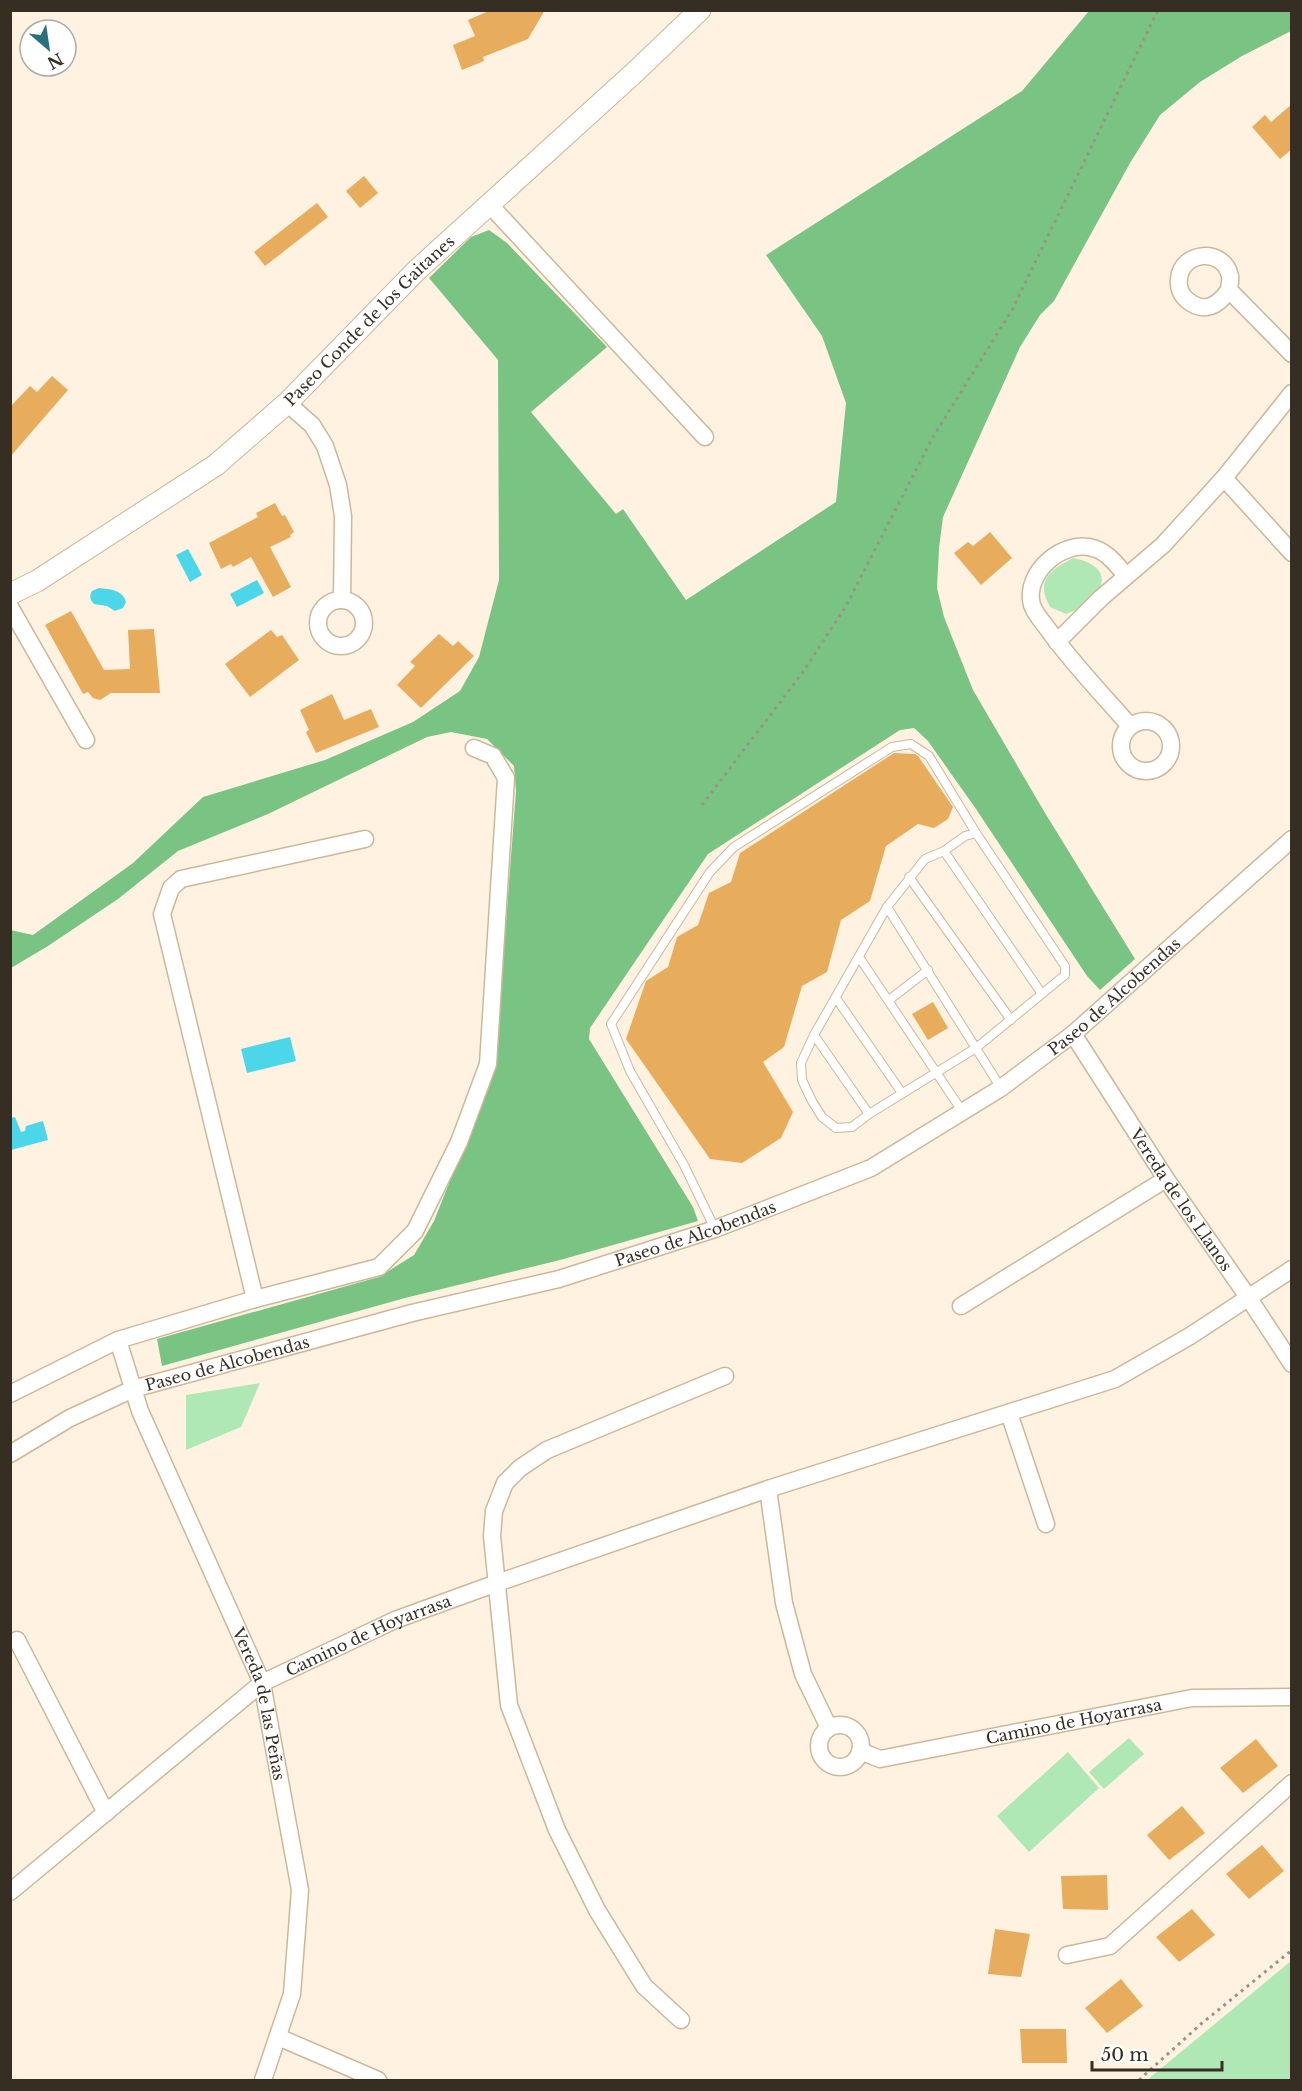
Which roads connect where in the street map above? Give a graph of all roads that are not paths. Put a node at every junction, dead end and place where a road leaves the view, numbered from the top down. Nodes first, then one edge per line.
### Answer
1 (700, 10) edge
2 (489, 204) junction
3 (1229, 290) dead end
4 (1292, 354) edge
5 (1292, 393) edge
6 (287, 403) junction
7 (705, 437) dead end
8 (1224, 478) junction
9 (1292, 553) edge
10 (1126, 576) junction
11 (10, 594) edge
12 (342, 600) dead end
13 (10, 607) edge
14 (1057, 642) junction
15 (1130, 726) dead end
16 (86, 740) dead end
17 (474, 748) dead end
18 (976, 833) junction
19 (365, 839) dead end
20 (1292, 839) edge
21 (944, 851) junction
22 (909, 877) junction
23 (887, 907) junction
24 (859, 957) junction
25 (928, 970) junction
26 (1042, 994) junction
27 (836, 998) junction
28 (889, 1000) junction
29 (1011, 1020) junction
30 (1073, 1034) junction
31 (814, 1035) junction
32 (976, 1048) junction
33 (937, 1072) junction
34 (1001, 1088) junction
35 (902, 1093) junction
36 (962, 1111) junction
37 (868, 1114) junction
38 (1166, 1179) junction
39 (715, 1229) junction
40 (1292, 1269) edge
41 (1248, 1297) junction
42 (255, 1299) junction
43 (961, 1306) dead end
44 (118, 1341) junction
45 (1292, 1364) edge
46 (725, 1376) dead end
47 (134, 1389) junction
48 (10, 1394) edge
49 (1009, 1413) junction
50 (10, 1454) edge
51 (768, 1489) junction
52 (1046, 1524) dead end
53 (497, 1583) junction
54 (17, 1640) dead end
55 (262, 1683) junction
56 (1292, 1697) edge
57 (829, 1728) junction
58 (860, 1751) junction
59 (1292, 1783) edge
60 (106, 1813) junction
61 (10, 1892) edge
62 (1067, 1955) dead end
63 (681, 2020) dead end
64 (278, 2037) junction
65 (263, 2080) edge
66 (378, 2080) edge

1 - 2 street, Paseo Conde de los Gaitanes
2 - 6 street, Paseo Conde de los Gaitanes
2 - 7 street
3 - 4 street
5 - 8 street
6 - 11 street, Paseo Conde de los Gaitanes
6 - 12 street
8 - 9 street
8 - 10 street
10 - 14 street
10 - 14 street
13 - 16 street
14 - 15 street
17 - 42 street
18 - 21 lane
18 - 26 lane
18 - 39 lane
19 - 42 street
20 - 30 street, Paseo de Alcobendas
21 - 22 lane
21 - 26 lane
22 - 23 lane
22 - 29 lane
23 - 24 lane
23 - 25 lane
24 - 27 lane
24 - 28 lane
25 - 28 lane
25 - 32 lane
26 - 29 lane
27 - 31 lane
27 - 35 lane
28 - 33 lane
29 - 32 lane
30 - 34 street, Paseo de Alcobendas
30 - 38 street, Vereda de los Llanos
31 - 37 lane
31 - 37 lane
32 - 33 lane
32 - 34 lane
33 - 35 lane
33 - 36 lane
34 - 36 street, Paseo de Alcobendas
35 - 37 lane
36 - 39 street, Paseo de Alcobendas
38 - 41 street, Vereda de los Llanos
38 - 43 street
39 - 47 street, Paseo de Alcobendas
40 - 41 street, Camino de Hoyarrasa
41 - 45 street, Vereda de los Llanos
41 - 49 street, Camino de Hoyarrasa
42 - 44 street
44 - 47 street, Vereda de las Peñas
44 - 48 street
46 - 53 street
47 - 50 street, Paseo de Alcobendas
47 - 55 street, Vereda de las Peñas
49 - 51 street, Camino de Hoyarrasa
49 - 52 street
51 - 53 street, Camino de Hoyarrasa
51 - 57 street
53 - 55 street, Camino de Hoyarrasa
53 - 63 street
54 - 60 street
55 - 60 street, Camino de Hoyarrasa
55 - 64 street, Vereda de las Peñas
56 - 58 street, Camino de Hoyarrasa
57 - 58 street
57 - 58 street
59 - 62 street
60 - 61 street, Camino de Hoyarrasa
64 - 65 street, Vereda de las Peñas
64 - 66 street

